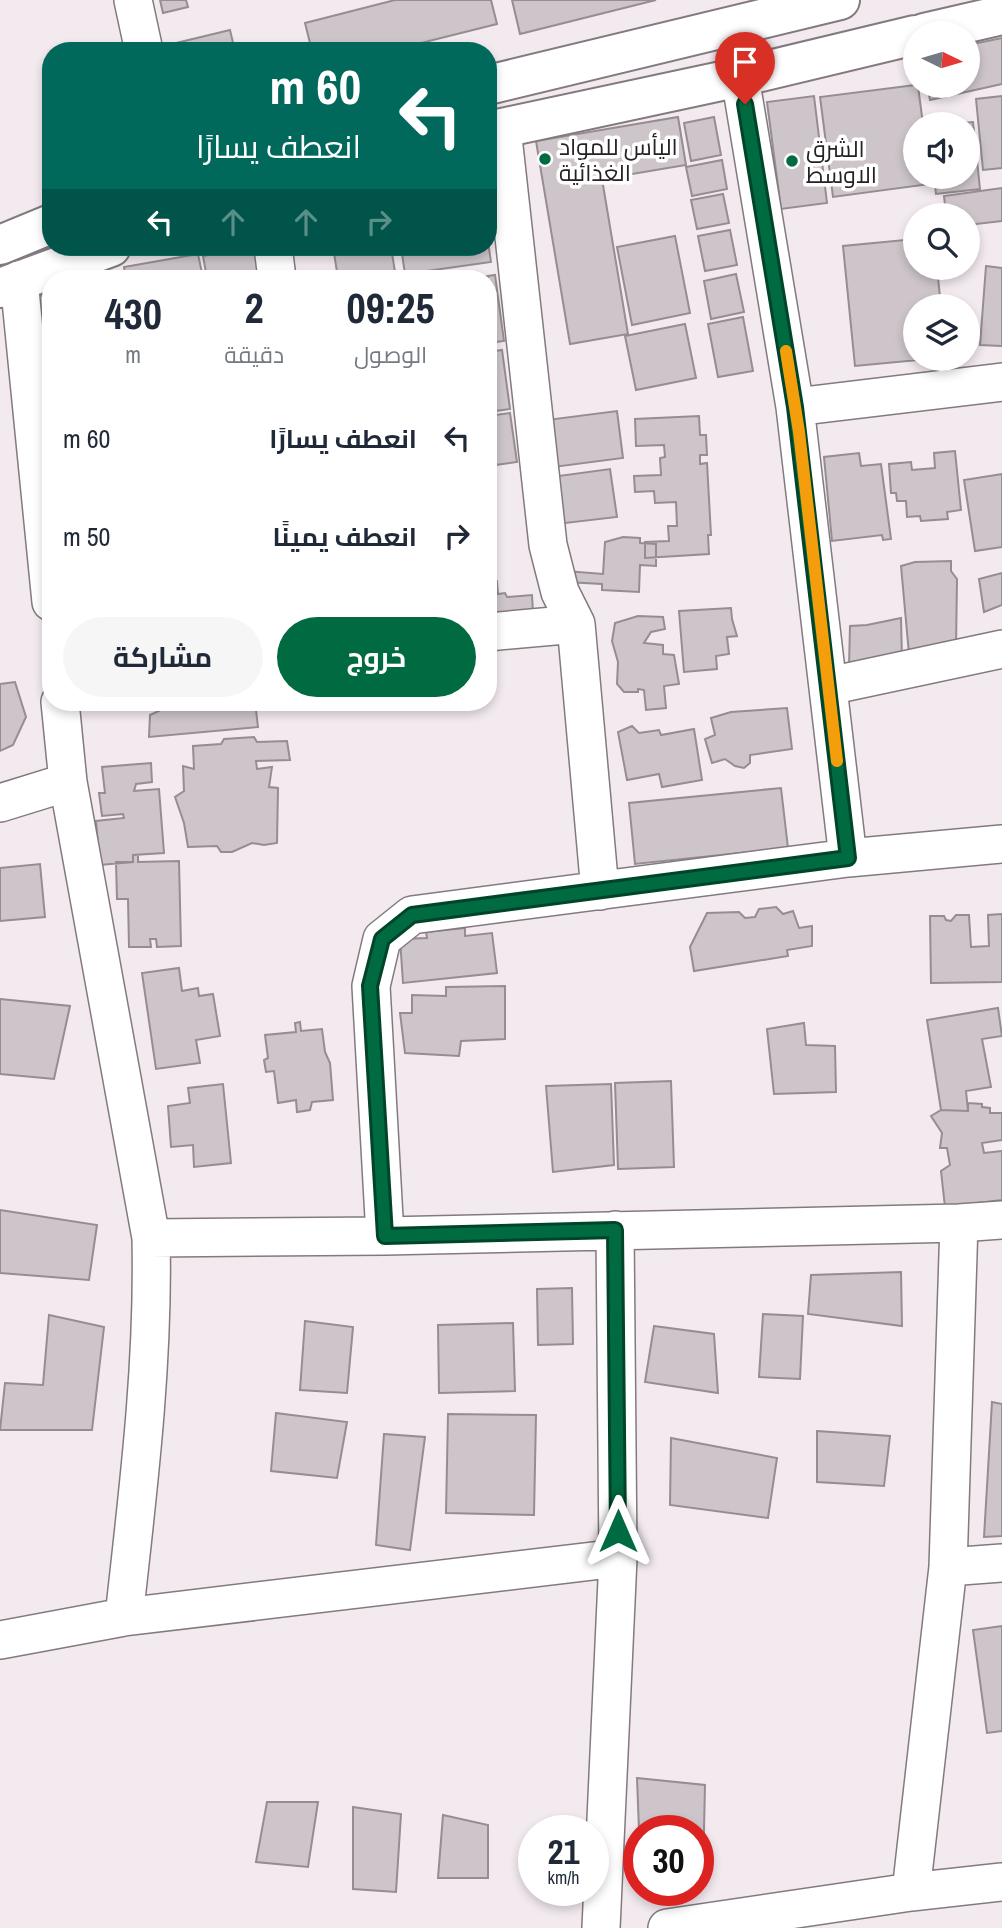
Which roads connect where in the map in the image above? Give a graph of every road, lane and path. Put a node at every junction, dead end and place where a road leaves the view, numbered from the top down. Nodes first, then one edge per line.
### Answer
1 (132, 0) edge
2 (840, 0) edge
3 (1002, 15) edge
4 (976, 21) edge
5 (903, 38) edge
6 (142, 42) edge
7 (740, 77) junction
8 (497, 83) edge
9 (497, 130) edge
10 (497, 146) edge
11 (42, 228) edge
12 (0, 245) edge
13 (86, 256) edge
14 (48, 270) edge
15 (42, 272) edge
16 (10, 284) edge
17 (1002, 382) edge
18 (795, 407) junction
19 (42, 532) edge
20 (576, 624) junction
21 (497, 631) edge
22 (1002, 649) edge
23 (829, 686) junction
24 (61, 711) edge
25 (68, 782) junction
26 (0, 803) edge
27 (1002, 844) edge
28 (848, 858) junction
29 (600, 891) junction
30 (1002, 1220) edge
31 (959, 1223) junction
32 (615, 1230) junction
33 (385, 1236) junction
34 (151, 1238) junction
35 (618, 1558) junction
36 (1002, 1563) edge
37 (948, 1567) junction
38 (124, 1616) junction
39 (0, 1640) edge
40 (1002, 1882) edge
41 (911, 1892) junction
42 (601, 1928) edge
43 (671, 1928) edge

1 - 6 street
2 - 8 main road
3 - 4 main road
5 - 7 main road
7 - 9 main road
7 - 18 street
10 - 20 street
11 - 12 main road
13 - 14 main road
15 - 16 main road
16 - 19 street
17 - 18 street
18 - 23 street
20 - 21 street
20 - 29 street
22 - 23 street
23 - 28 street
24 - 25 street
25 - 26 street
25 - 34 street
27 - 28 street
28 - 29 street
29 - 33 street
30 - 31 street
31 - 32 street
31 - 37 street
32 - 33 street
32 - 35 street
33 - 34 street
34 - 38 street
35 - 38 street
35 - 42 street
36 - 37 street
37 - 41 street
38 - 39 street
40 - 41 street
41 - 43 street

